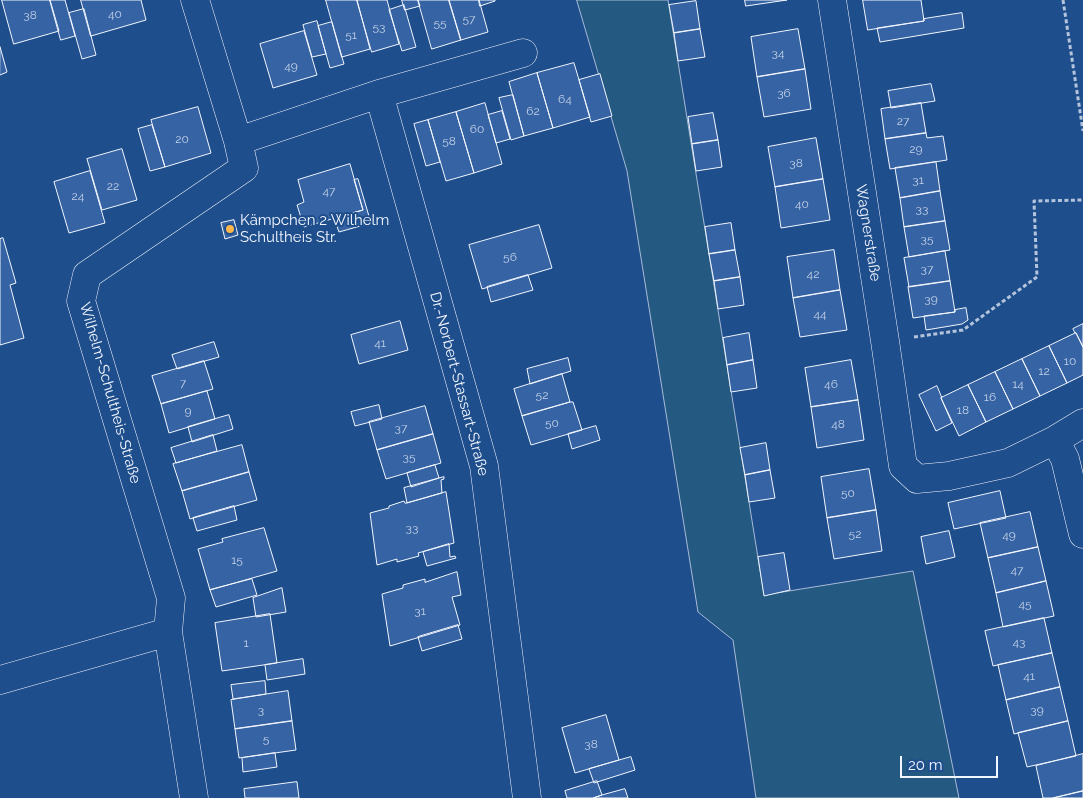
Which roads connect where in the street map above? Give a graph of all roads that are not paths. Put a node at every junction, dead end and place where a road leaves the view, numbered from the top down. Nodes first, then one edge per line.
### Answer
1 (195, 0) edge
2 (832, 0) edge
3 (523, 53) dead end
4 (379, 94) junction
5 (238, 141) junction
6 (1083, 423) edge
7 (1055, 440) junction
8 (1083, 534) edge
9 (168, 632) junction
10 (0, 680) edge
11 (194, 798) edge
12 (527, 798) edge

1 - 5 street, Wilhelm-Schultheis-Straße
2 - 7 street, Wagnerstraße
3 - 4 street
4 - 5 street
4 - 12 street, Dr.-Norbert-Stassart-Straße
5 - 9 street, Wilhelm-Schultheis-Straße
6 - 7 street
7 - 8 street
9 - 10 street
9 - 11 street

